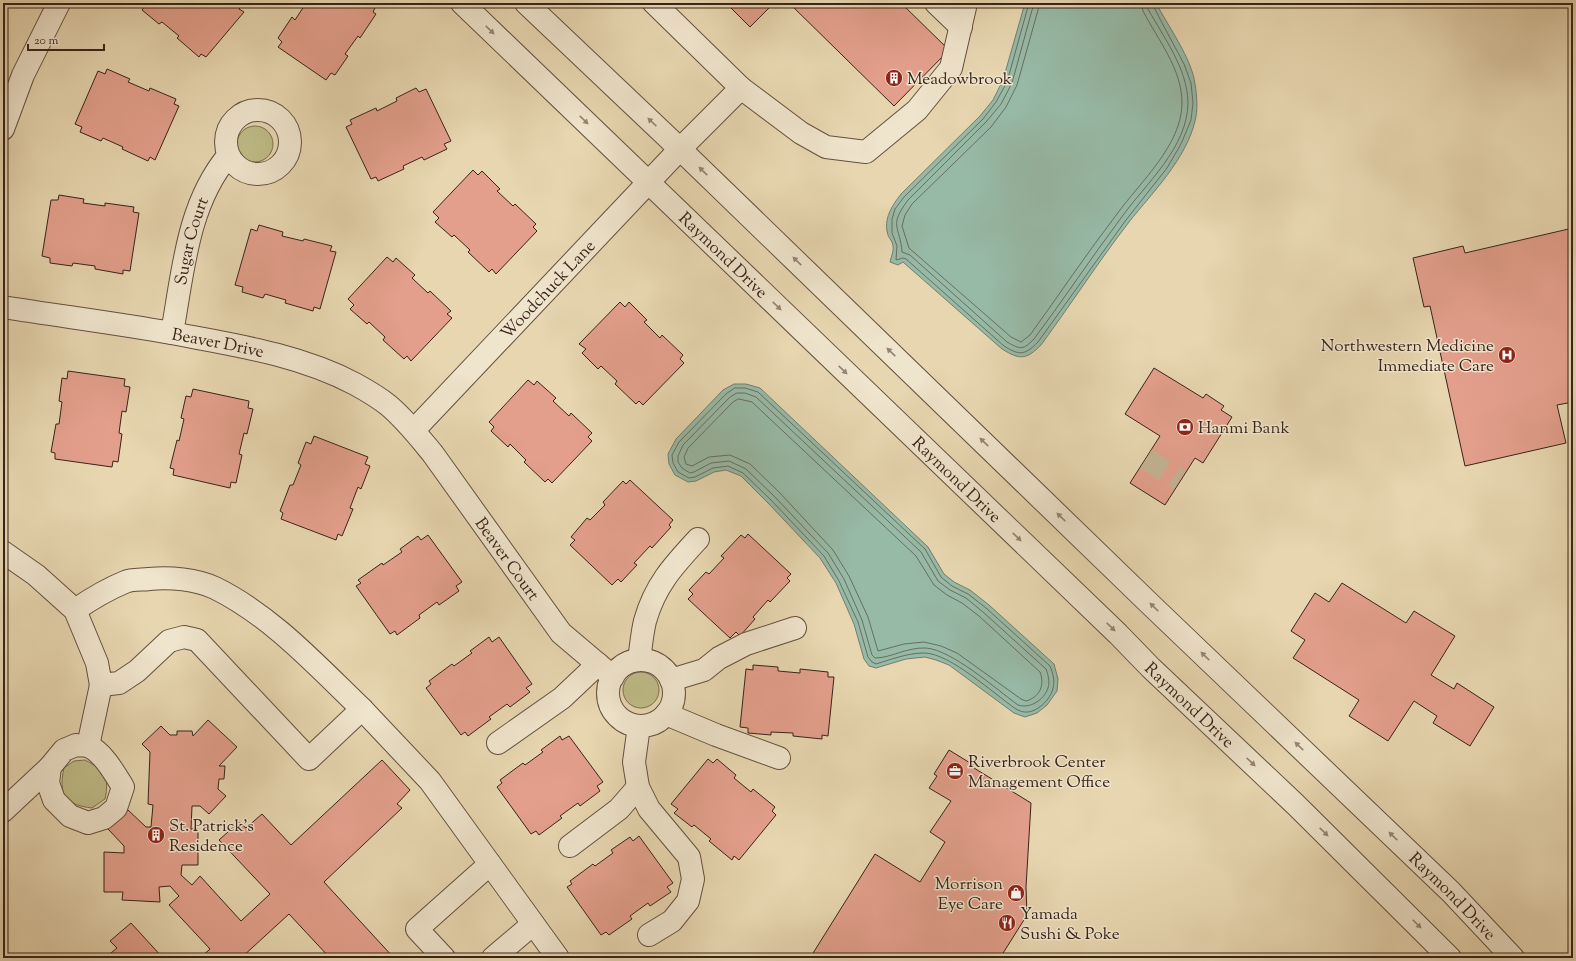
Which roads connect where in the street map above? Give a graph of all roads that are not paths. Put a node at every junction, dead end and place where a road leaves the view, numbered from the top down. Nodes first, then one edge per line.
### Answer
1 (59, 3) edge
2 (462, 3) edge
3 (526, 3) edge
4 (936, 3) edge
5 (966, 3) edge
6 (658, 5) edge
7 (961, 27) junction
8 (741, 88) junction
9 (3, 129) edge
10 (680, 149) junction
11 (228, 156) dead end
12 (649, 182) junction
13 (3, 307) edge
14 (172, 333) junction
15 (414, 430) junction
16 (698, 539) dead end
17 (3, 552) edge
18 (75, 610) junction
19 (795, 628) dead end
20 (639, 660) junction
21 (605, 670) junction
22 (671, 680) junction
23 (101, 685) junction
24 (362, 709) junction
25 (666, 714) junction
26 (639, 726) junction
27 (498, 743) dead end
28 (88, 746) junction
29 (779, 758) dead end
30 (50, 767) junction
31 (638, 787) junction
32 (3, 811) edge
33 (570, 846) dead end
34 (490, 864) junction
35 (533, 924) junction
36 (649, 935) dead end
37 (444, 958) edge
38 (492, 958) edge
39 (558, 958) edge
40 (1450, 958) edge
41 (1513, 958) edge

1 - 9 street
2 -> 12 street, Raymond Drive
10 -> 3 street, Raymond Drive
4 - 7 street
5 - 7 street
6 - 8 street
7 - 8 street
8 - 10 street, Woodchuck Lane
10 - 12 street, Woodchuck Lane
41 -> 10 street, Raymond Drive
11 - 14 street, Sugar Court
12 - 15 street, Woodchuck Lane
12 -> 40 street, Raymond Drive
13 - 14 street, Beaver Drive
14 - 15 street, Beaver Drive
15 - 21 street, Beaver Court
16 - 20 street
17 - 18 street
18 - 23 street
18 - 24 street
19 - 22 street
20 - 21 street
20 - 22 street
21 - 26 street
21 - 27 street
22 - 25 street
23 - 24 street
23 - 28 street
24 - 34 street
25 - 26 street
25 - 29 street
26 - 31 street
28 - 30 street
28 - 30 street
30 - 32 street
31 - 33 street
31 - 36 street
34 - 35 street
34 - 37 street
35 - 38 street
35 - 39 street

